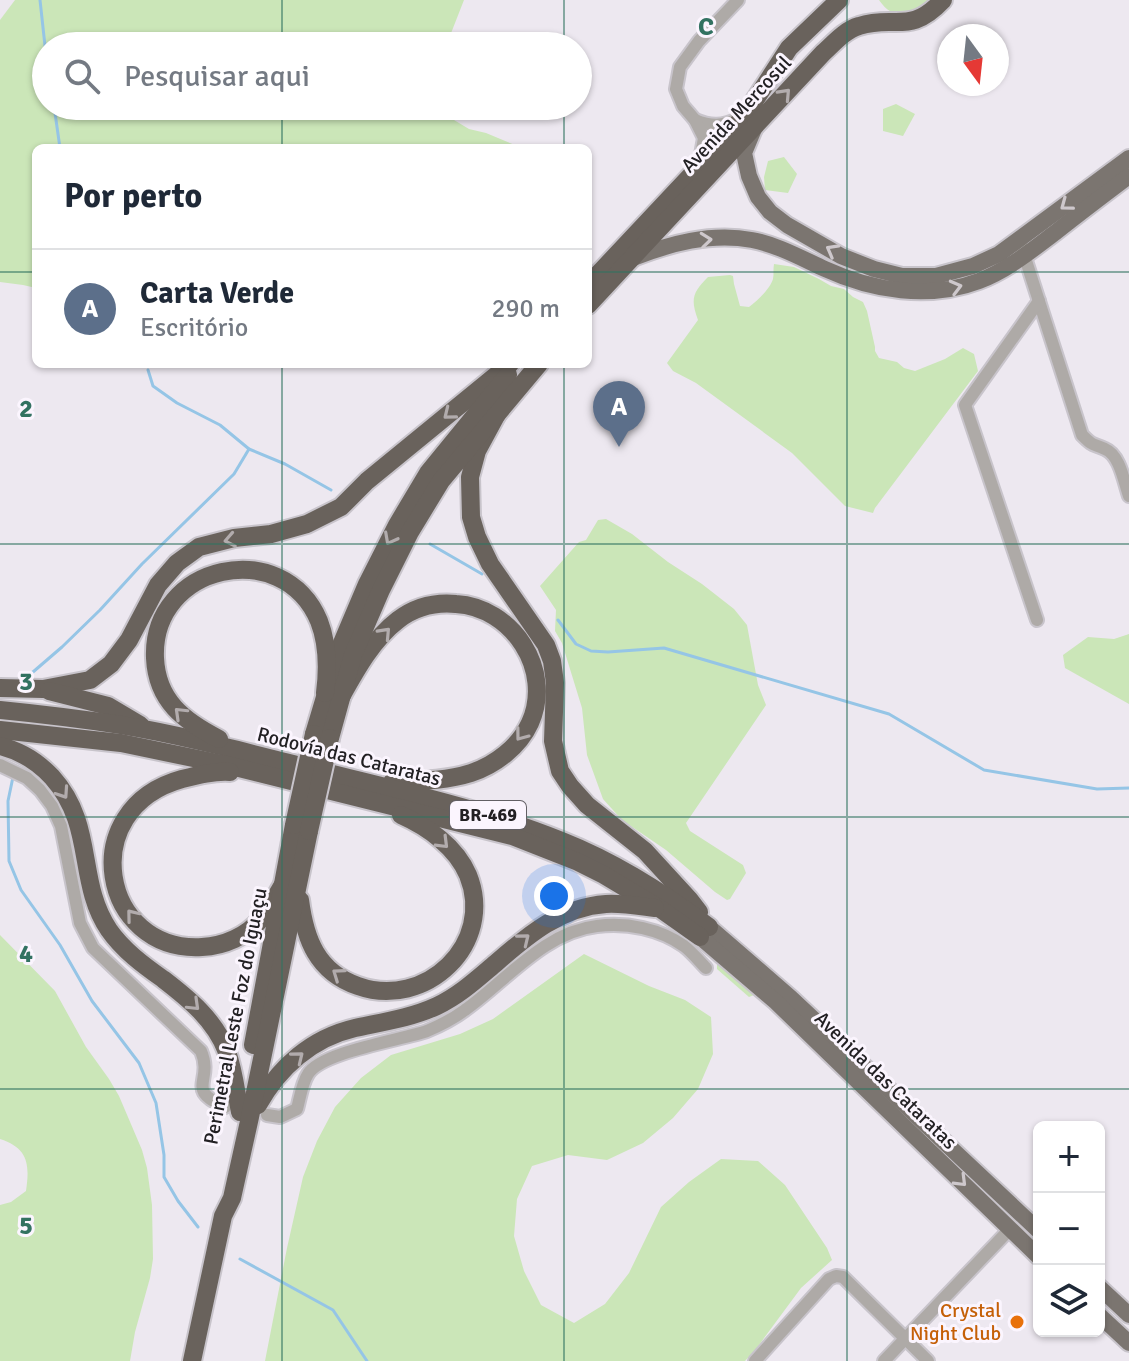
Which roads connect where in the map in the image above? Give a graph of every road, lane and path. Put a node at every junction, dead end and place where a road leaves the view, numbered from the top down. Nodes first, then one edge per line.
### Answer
1 (738, 0) edge
2 (839, 0) edge
3 (943, 0) edge
4 (695, 120) junction
5 (749, 121) junction
6 (1129, 158) edge
7 (699, 167) junction
8 (1129, 176) edge
9 (1022, 248) junction
10 (631, 259) junction
11 (592, 281) edge
12 (592, 301) edge
13 (1039, 301) junction
14 (505, 368) edge
15 (515, 368) edge
16 (536, 368) edge
17 (497, 414) junction
18 (1129, 496) edge
19 (1037, 620) dead end
20 (0, 688) edge
21 (43, 689) junction
22 (333, 695) junction
23 (0, 710) edge
24 (0, 730) edge
25 (149, 731) junction
26 (0, 746) edge
27 (246, 753) junction
28 (0, 765) edge
29 (261, 773) junction
30 (370, 784) junction
31 (350, 795) junction
32 (291, 884) junction
33 (659, 908) junction
34 (704, 932) junction
35 (706, 968) dead end
36 (245, 1113) junction
37 (1033, 1225) edge
38 (1010, 1229) junction
39 (1033, 1251) edge
40 (1105, 1293) edge
41 (1129, 1315) edge
42 (1105, 1321) edge
43 (905, 1339) junction
44 (1129, 1343) edge
45 (192, 1361) edge
46 (755, 1361) edge
47 (884, 1361) edge
48 (928, 1361) edge

1 - 4 street
2 - 5 highway, Avenida Mercosul
5 -> 3 highway, Avenida Mercosul
4 - 5 street
4 - 7 street
5 - 7 highway, Avenida Mercosul
9 -> 5 main road
5 - 10 highway, Avenida Mercosul
6 -> 9 main road
7 - 11 highway, Avenida Mercosul
8 - 9 main road
10 -> 9 main road
9 - 13 street
10 - 12 highway, Avenida Mercosul
13 - 18 street
13 - 19 street
14 -> 21 highway
15 -> 22 highway
16 - 17 highway
17 - 22 highway
17 - 34 highway
20 - 21 highway
21 - 25 highway
27 -> 22 highway
22 -> 30 highway
22 - 32 highway, Perimetral Leste Foz do Iguaçu, bridge
23 - 25 highway, Rodovía das Cataratas / BR-469
24 - 29 highway, Rodovía das Cataratas / BR-469
25 - 27 highway, Rodovía das Cataratas / BR-469
26 -> 36 highway
27 - 30 highway, Rodovía das Cataratas / BR-469
28 - 36 street
29 - 31 highway, Rodovía das Cataratas / BR-469
32 -> 29 highway
30 - 34 highway, Rodovía das Cataratas / BR-469
31 -> 32 highway
31 - 33 highway, Rodovía das Cataratas / BR-469
32 - 36 highway, Perimetral Leste Foz do Iguaçu
33 - 34 highway, Rodovía das Cataratas / BR-469
36 -> 33 highway
34 - 37 main road, Avenida das Cataratas
34 -> 38 main road, Avenida das Cataratas
35 - 36 street
36 - 45 highway, Perimetral Leste Foz do Iguaçu
38 - 39 main road, Avenida das Cataratas
38 - 43 street
40 - 41 main road
42 - 44 main road
43 - 46 street
43 - 47 street
43 - 48 street

